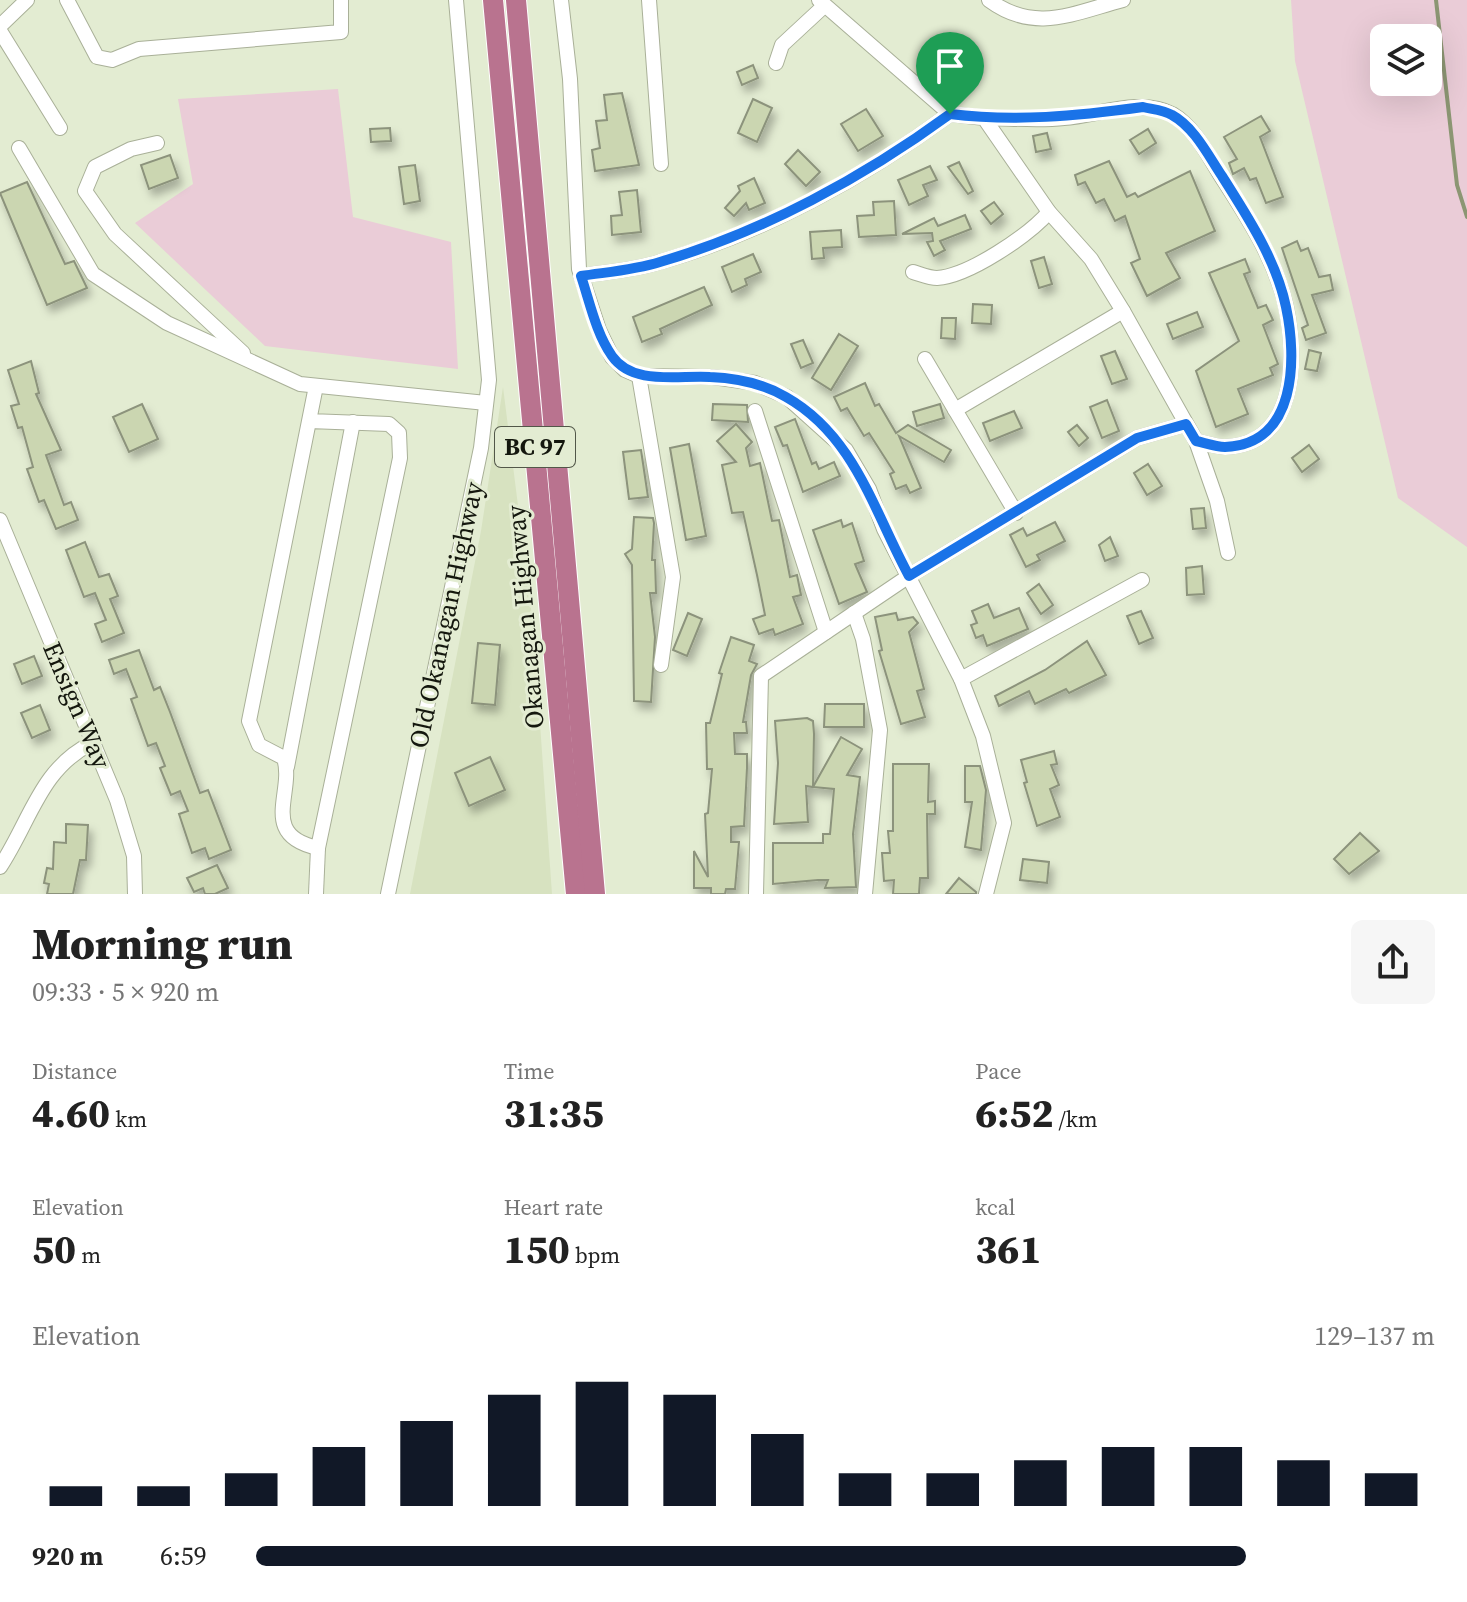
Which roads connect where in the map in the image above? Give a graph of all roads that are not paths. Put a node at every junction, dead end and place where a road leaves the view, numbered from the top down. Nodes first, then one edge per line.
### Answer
1 (27, 0) edge
2 (67, 0) edge
3 (341, 0) edge
4 (456, 0) edge
5 (493, 0) edge
6 (516, 0) edge
7 (561, 0) edge
8 (649, 0) edge
9 (989, 0) edge
10 (1123, 0) edge
11 (821, 3) edge
12 (0, 28) edge
13 (776, 63) dead end
14 (950, 114) junction
15 (984, 118) junction
16 (60, 128) dead end
17 (157, 143) dead end
18 (19, 148) dead end
19 (661, 164) dead end
20 (1049, 212) junction
21 (913, 272) dead end
22 (581, 276) junction
23 (1123, 311) junction
24 (925, 359) dead end
25 (252, 362) junction
26 (639, 376) junction
27 (316, 386) junction
28 (486, 403) junction
29 (955, 410) junction
30 (755, 411) dead end
31 (309, 421) junction
32 (353, 422) junction
33 (1186, 424) junction
34 (1196, 441) junction
35 (1016, 513) junction
36 (0, 520) edge
37 (1228, 553) dead end
38 (909, 576) junction
39 (1142, 580) dead end
40 (854, 613) junction
41 (826, 632) junction
42 (661, 665) dead end
43 (961, 679) junction
44 (92, 743) junction
45 (287, 768) junction
46 (318, 848) junction
47 (0, 867) edge
48 (135, 894) edge
49 (316, 894) edge
50 (388, 894) edge
51 (576, 894) edge
52 (595, 894) edge
53 (756, 894) edge
54 (865, 894) edge
55 (986, 894) edge

1 - 12 street
2 - 3 street
4 - 28 street, Old Okanagan Highway
5 - 51 highway, Okanagan Highway / BC 97
6 - 52 highway, Okanagan Highway / BC 97
7 - 22 street
8 - 19 street
9 - 10 street
11 - 13 street
11 - 14 street
12 - 16 street
14 - 15 street
14 - 22 street
15 - 20 street
15 - 34 street
17 - 25 street
18 - 25 street
20 - 21 street
20 - 23 street
22 - 26 street
23 - 29 street
23 - 33 street
24 - 29 street
25 - 27 street
26 - 38 street
26 - 42 street
27 - 28 street
27 - 31 street
28 - 50 street, Old Okanagan Highway
29 - 35 street
30 - 41 street
31 - 32 street
31 - 45 street
32 - 45 street
32 - 46 street
33 - 34 street
33 - 35 street
34 - 37 street
35 - 38 street
36 - 44 street, Ensign Way
38 - 40 street
38 - 43 street
39 - 43 street
40 - 41 street
40 - 54 street
41 - 53 street
43 - 55 street
44 - 47 street
44 - 48 street, Ensign Way
45 - 46 street
46 - 49 street

